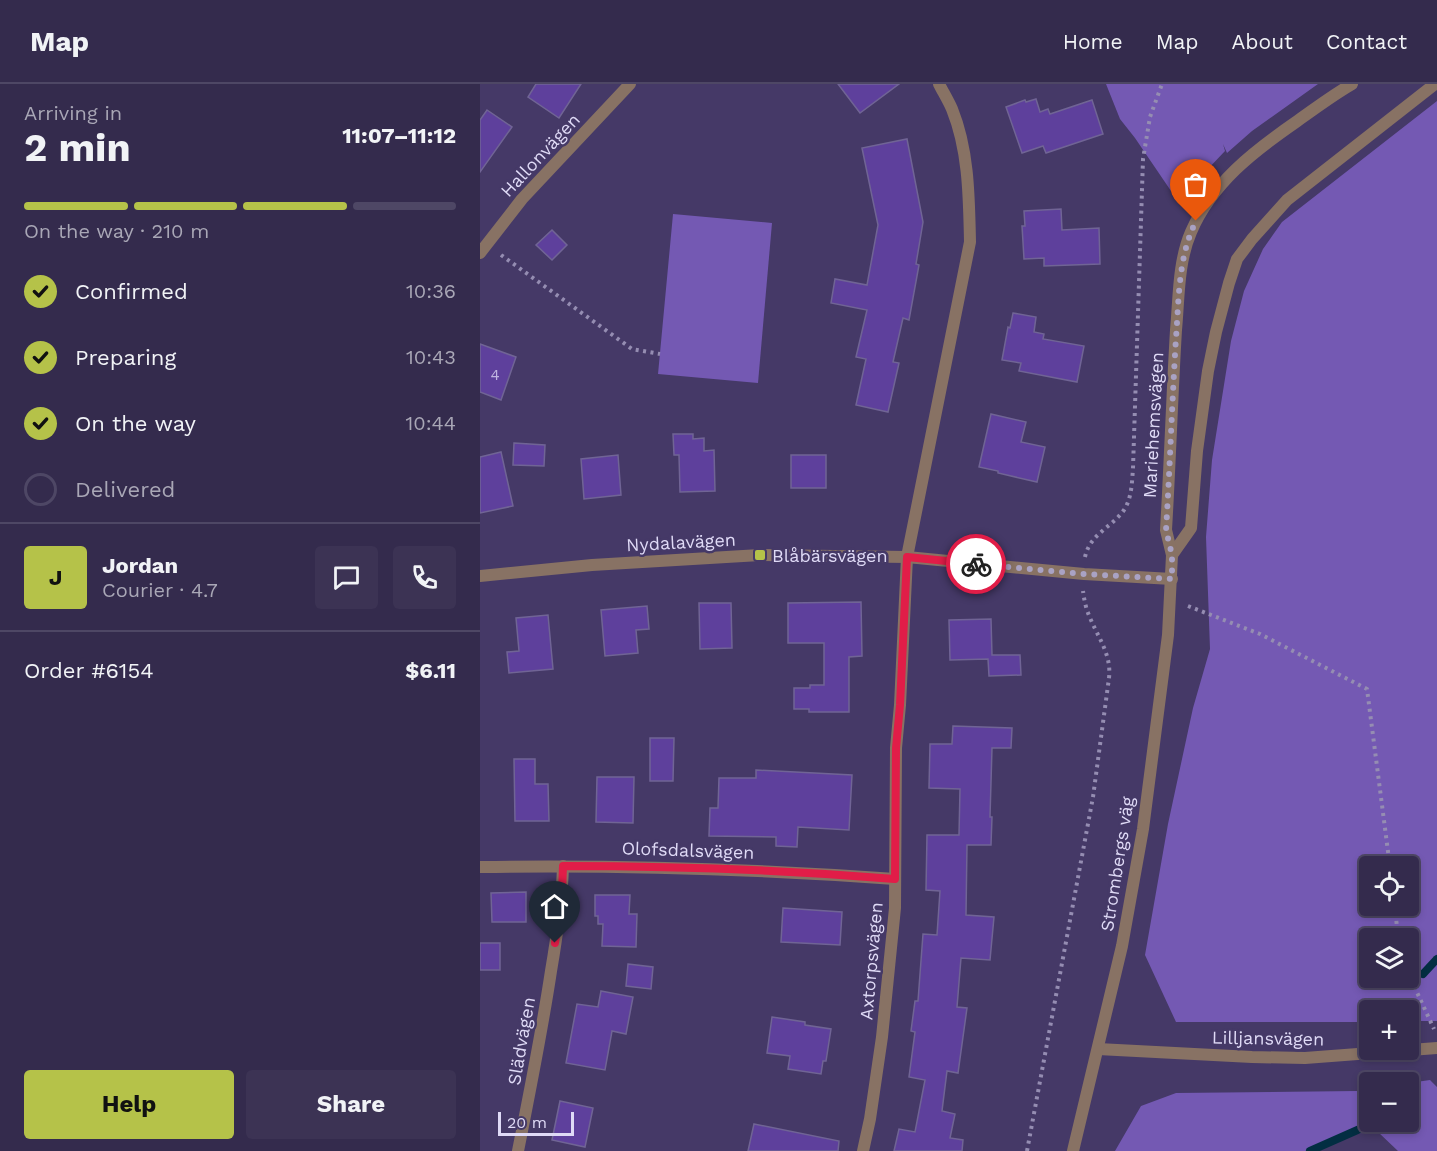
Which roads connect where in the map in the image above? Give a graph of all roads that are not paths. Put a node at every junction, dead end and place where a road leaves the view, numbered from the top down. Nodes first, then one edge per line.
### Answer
1 (630, 84) edge
2 (939, 84) edge
3 (1352, 84) edge
4 (1435, 84) edge
5 (483, 249) edge
6 (1172, 555) junction
7 (907, 557) junction
8 (480, 576) edge
9 (1172, 579) junction
10 (563, 866) junction
11 (480, 867) edge
12 (895, 879) junction
13 (1437, 1048) edge
14 (1098, 1049) junction
15 (518, 1151) edge
16 (863, 1151) edge
17 (1072, 1151) edge

1 - 5 street, Hallonvägen
2 - 7 street
3 - 6 street, Mariehemsvägen
4 - 6 street
6 - 9 street, Mariehemsvägen
7 - 8 street, Nydalavägen
7 - 9 street, Nydalavägen
7 - 12 street, Axtorpsvägen
9 - 14 street, Strombergs väg
10 - 11 street, Olofsdalsvägen
10 - 12 street, Olofsdalsvägen
10 - 15 street, Slädvägen
12 - 16 street, Axtorpsvägen
13 - 14 street, Lilljansvägen
14 - 17 street, Strombergs väg

